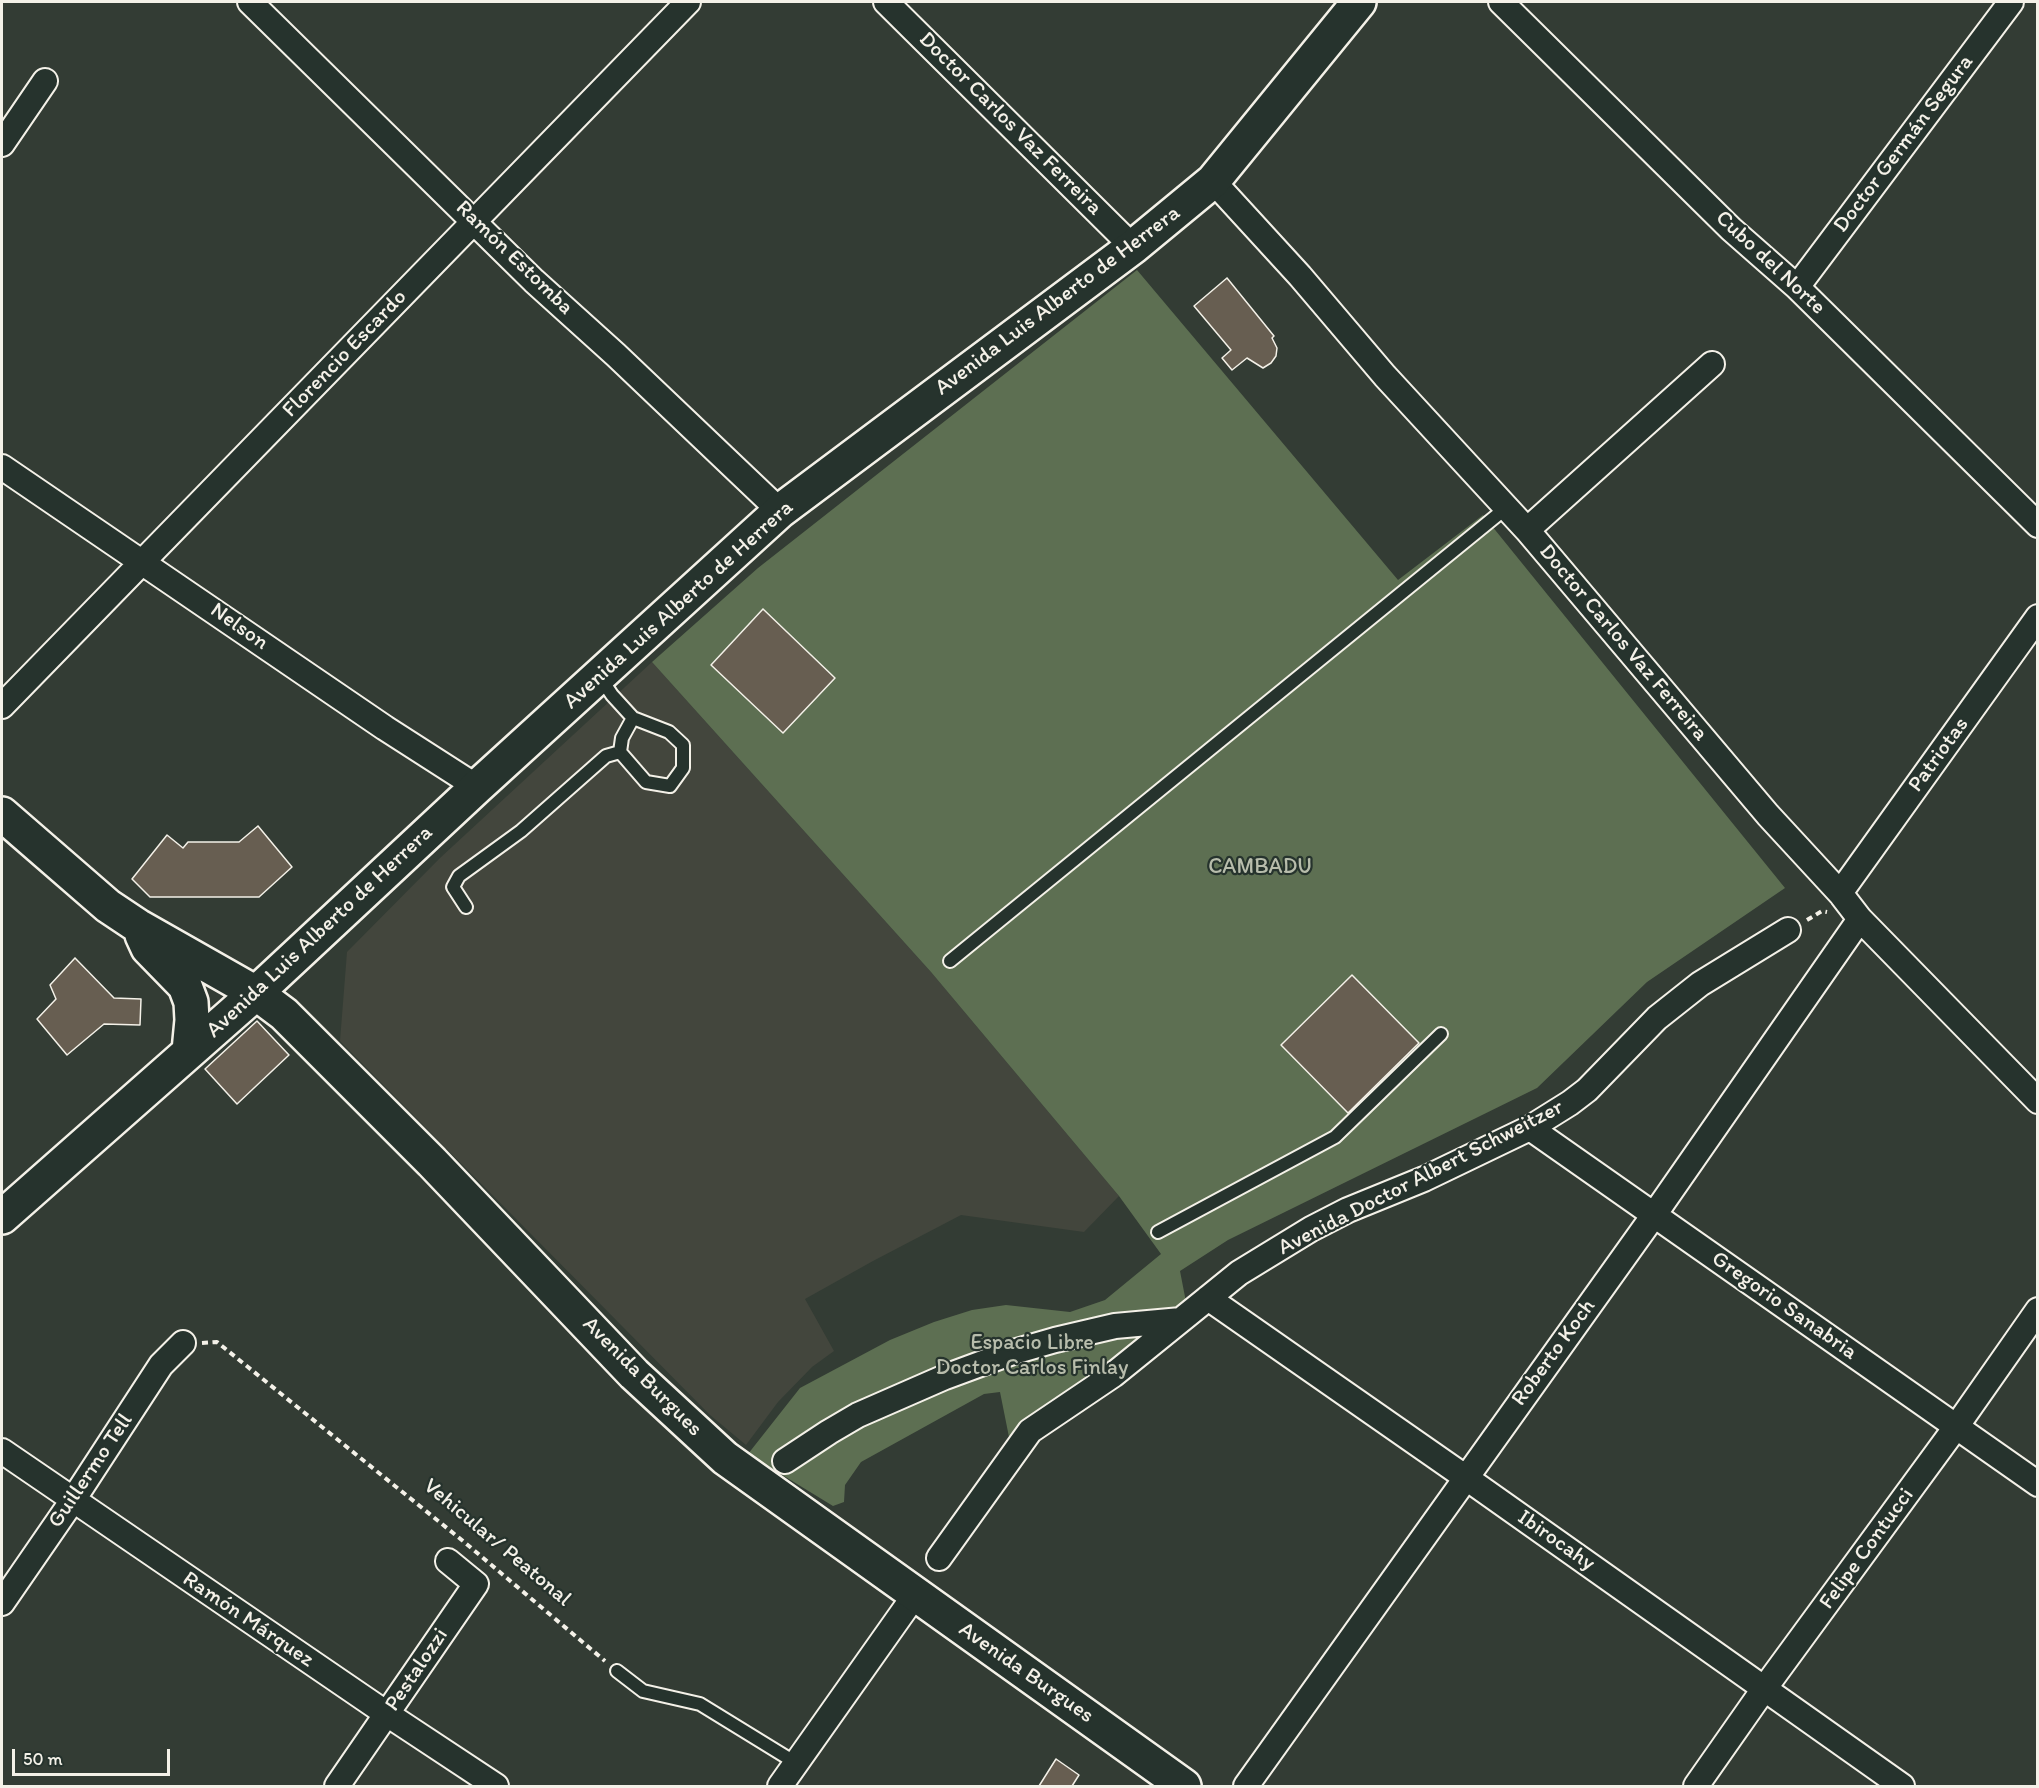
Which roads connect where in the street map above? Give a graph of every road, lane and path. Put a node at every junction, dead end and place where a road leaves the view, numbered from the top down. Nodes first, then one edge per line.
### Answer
1 (250, 2) edge
2 (688, 2) edge
3 (886, 2) edge
4 (1359, 2) edge
5 (1501, 2) edge
6 (2012, 2) edge
7 (45, 81) dead end
8 (2, 144) edge
9 (1213, 181) junction
10 (475, 220) junction
11 (1133, 247) junction
12 (1797, 287) junction
13 (1712, 364) dead end
14 (2, 466) edge
15 (1506, 508) junction
16 (780, 511) junction
17 (2037, 525) edge
18 (1527, 530) junction
19 (143, 561) junction
20 (2037, 617) edge
21 (599, 676) junction
22 (2, 706) edge
23 (633, 718) junction
24 (620, 752) junction
25 (477, 788) junction
26 (2, 814) edge
27 (1839, 893) junction
28 (466, 907) dead end
29 (1860, 919) junction
30 (138, 926) junction
31 (1788, 930) joint
32 (950, 961) dead end
33 (256, 993) junction
34 (1441, 1034) dead end
35 (189, 1051) junction
36 (2037, 1101) edge
37 (1530, 1128) junction
38 (1654, 1215) junction
39 (2, 1217) edge
40 (1158, 1232) dead end
41 (1208, 1298) junction
42 (2037, 1311) edge
43 (1181, 1320) junction
44 (183, 1343) joint
45 (1956, 1427) junction
46 (2, 1451) edge
47 (785, 1461) dead end
48 (1465, 1477) junction
49 (2037, 1484) edge
50 (73, 1500) junction
51 (939, 1558) dead end
52 (448, 1561) dead end
53 (915, 1595) junction
54 (2, 1603) edge
55 (617, 1671) joint
56 (1764, 1689) junction
57 (387, 1714) junction
58 (796, 1763) junction
59 (337, 1786) edge
60 (496, 1786) edge
61 (780, 1786) edge
62 (1184, 1786) edge
63 (1246, 1786) edge
64 (1696, 1786) edge
65 (1902, 1786) edge

1 - 10 street, Ramón Estomba
2 - 10 street, Florencio Escardo
3 - 11 street, Doctor Carlos Vaz Ferreira
4 - 9 main road, Avenida Luis Alberto de Herrera
5 - 12 street, Cubo del Norte
6 - 12 street, Doctor Germán Segura
7 - 8 street
9 - 11 main road, Avenida Luis Alberto de Herrera
9 - 15 street, Doctor Carlos Vaz Ferreira
10 - 16 street, Ramón Estomba
10 - 19 street, Florencio Escardo
11 - 16 main road, Avenida Luis Alberto de Herrera
12 - 17 street, Cubo del Norte
13 - 18 street
14 - 19 street, Nelson
15 - 18 street, Doctor Carlos Vaz Ferreira
15 - 32 lane
16 - 21 main road, Avenida Luis Alberto de Herrera
18 - 27 street, Doctor Carlos Vaz Ferreira
19 - 22 street, Florencio Escardo
19 - 25 street, Nelson
20 - 27 street, Patriotas
21 - 23 lane
21 - 25 main road, Avenida Luis Alberto de Herrera
23 - 24 lane
23 - 24 lane
24 - 28 lane
25 - 33 main road, Avenida Luis Alberto de Herrera
26 - 30 main road, Avenida Burgues
27 - 29 street, Doctor Carlos Vaz Ferreira
29 - 31 path
29 - 36 street, Doctor Carlos Vaz Ferreira
29 - 38 street, Roberto Koch
30 - 33 main road, Avenida Burgues
30 - 35 main road, Avenida Burgues
31 - 37 street, Avenida Doctor Albert Schweitzer
33 - 35 main road, Avenida Luis Alberto de Herrera
33 - 53 main road, Avenida Burgues
34 - 40 lane
35 - 39 main road, Avenida Luis Alberto de Herrera
37 - 38 street, Gregorio Sanabria
37 - 41 street, Avenida Doctor Albert Schweitzer
38 - 45 street, Gregorio Sanabria
38 - 48 street, Roberto Koch
41 - 43 street, Avenida Doctor Albert Schweitzer
41 - 48 street, Ibirocahy
42 - 45 street, Felipe Contucci
43 - 47 street
43 - 51 street, Avenida Doctor Albert Schweitzer
44 - 50 street, Guillermo Tell
44 - 55 path, Vehicular/ Peatonal
45 - 49 street, Gregorio Sanabria
45 - 56 street, Felipe Contucci
46 - 50 street, Ramón Márquez
48 - 56 street, Ibirocahy
48 - 63 street, Roberto Koch
50 - 54 street, Guillermo Tell
50 - 57 street, Ramón Márquez
52 - 57 street, Pestalozzi
53 - 58 street
53 - 62 main road, Avenida Burgues
55 - 58 lane
56 - 64 street, Felipe Contucci
56 - 65 street, Ibirocahy
57 - 59 street, Pestalozzi
57 - 60 street, Ramón Márquez
58 - 61 street

